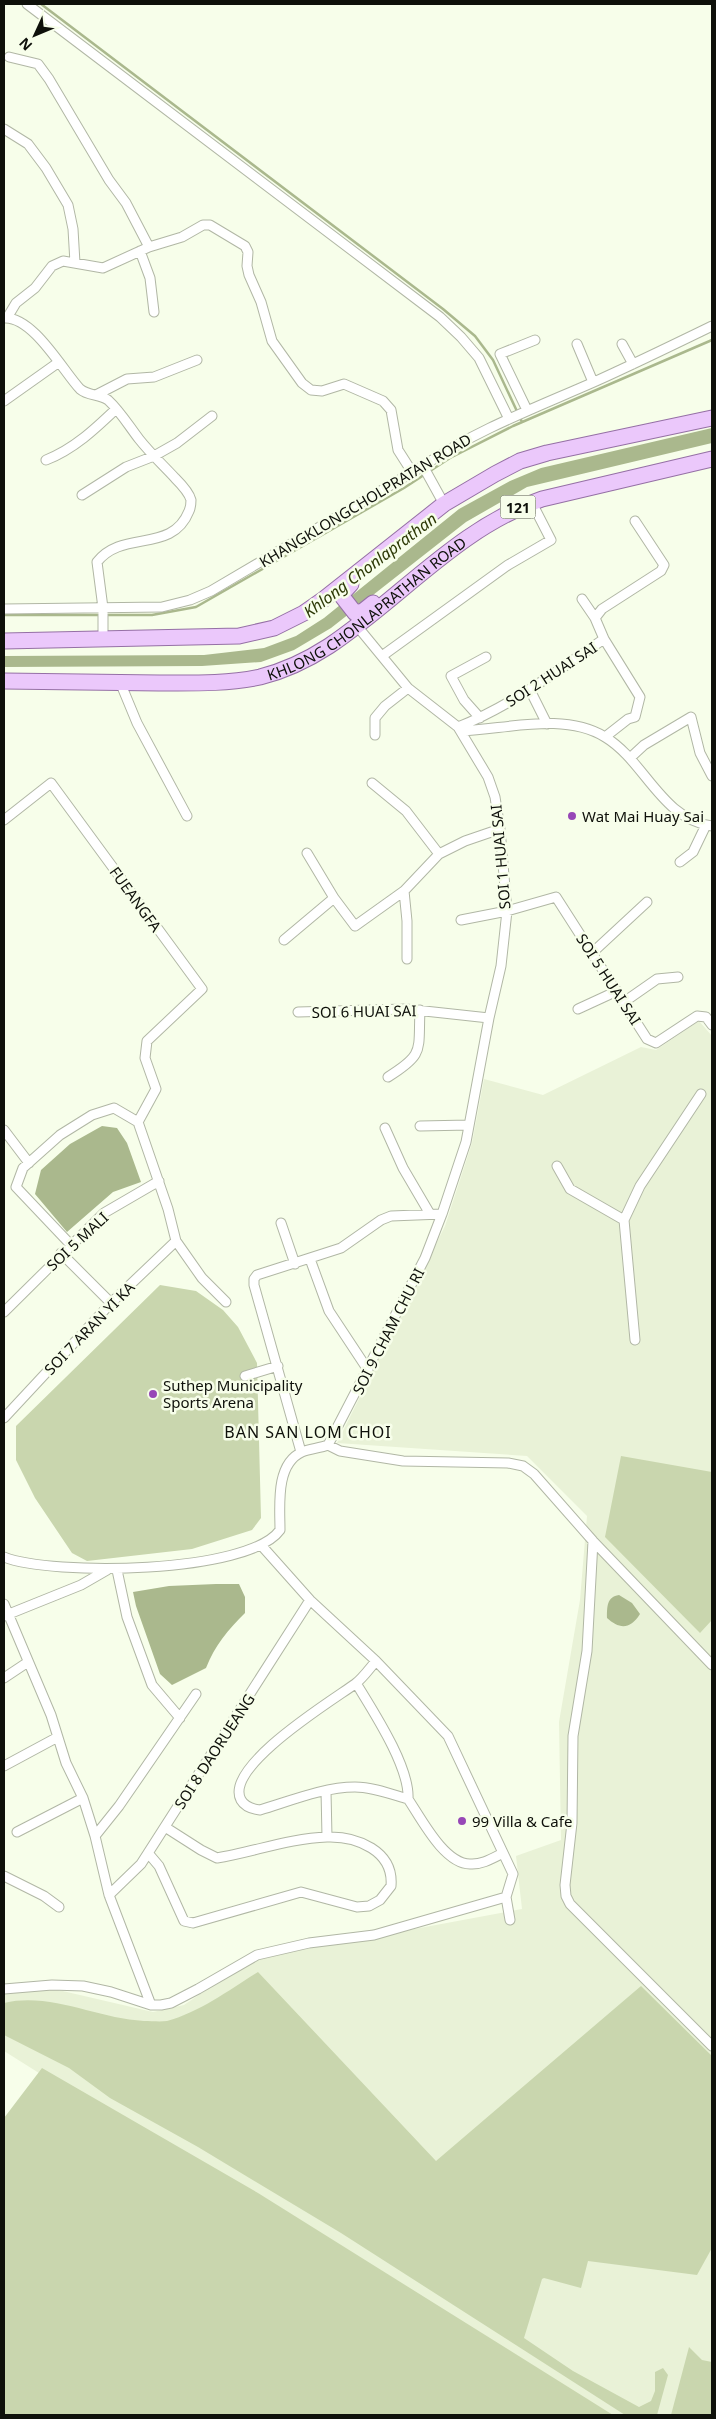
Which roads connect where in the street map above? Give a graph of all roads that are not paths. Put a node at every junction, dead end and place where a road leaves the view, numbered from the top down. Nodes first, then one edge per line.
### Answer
1 (27, 4) edge
2 (9, 56) dead end
3 (4, 129) edge
4 (145, 249) junction
5 (76, 263) junction
6 (154, 312) dead end
7 (6, 318) edge
8 (712, 326) edge
9 (535, 340) dead end
10 (577, 344) dead end
11 (622, 344) dead end
12 (197, 360) dead end
13 (59, 362) junction
14 (633, 364) junction
15 (593, 382) junction
16 (96, 395) junction
17 (4, 401) edge
18 (116, 409) junction
19 (524, 411) junction
20 (212, 416) dead end
21 (712, 418) edge
22 (509, 419) junction
23 (154, 456) junction
24 (712, 459) edge
25 (46, 460) dead end
26 (424, 468) junction
27 (412, 472) junction
28 (82, 495) dead end
29 (532, 503) junction
30 (444, 504) junction
31 (635, 521) dead end
32 (405, 537) junction
33 (338, 599) junction
34 (582, 599) dead end
35 (4, 609) edge
36 (104, 610) junction
37 (595, 618) junction
38 (354, 619) junction
39 (274, 628) junction
40 (103, 632) junction
41 (604, 639) junction
42 (4, 641) edge
43 (382, 656) junction
44 (486, 657) dead end
45 (4, 681) edge
46 (120, 682) junction
47 (408, 688) junction
48 (530, 690) junction
49 (480, 718) junction
50 (547, 724) junction
51 (460, 729) junction
52 (375, 736) dead end
53 (605, 737) junction
54 (630, 758) junction
55 (712, 776) edge
56 (372, 783) dead end
57 (187, 816) dead end
58 (4, 820) edge
59 (709, 826) edge
60 (500, 829) junction
61 (307, 853) dead end
62 (438, 854) junction
63 (680, 862) dead end
64 (404, 891) junction
65 (334, 898) junction
66 (647, 902) dead end
67 (506, 911) junction
68 (461, 920) dead end
69 (284, 940) dead end
70 (592, 953) junction
71 (408, 959) dead end
72 (678, 977) dead end
73 (617, 991) junction
74 (624, 1002) junction
75 (578, 1009) dead end
76 (420, 1010) junction
77 (298, 1012) dead end
78 (489, 1018) junction
79 (712, 1025) edge
80 (388, 1077) dead end
81 (701, 1094) dead end
82 (138, 1122) junction
83 (469, 1125) junction
84 (420, 1126) dead end
85 (385, 1128) dead end
86 (4, 1130) edge
87 (29, 1163) junction
88 (557, 1166) dead end
89 (159, 1181) junction
90 (430, 1214) junction
91 (442, 1214) junction
92 (624, 1220) junction
93 (281, 1222) dead end
94 (176, 1240) junction
95 (71, 1245) junction
96 (61, 1253) junction
97 (310, 1259) junction
98 (295, 1264) junction
99 (110, 1302) junction
100 (226, 1302) dead end
101 (4, 1312) edge
102 (635, 1340) dead end
103 (278, 1366) junction
104 (368, 1370) junction
105 (245, 1376) dead end
106 (4, 1418) edge
107 (328, 1446) junction
108 (301, 1452) junction
109 (593, 1541) junction
110 (261, 1545) junction
111 (4, 1558) edge
112 (112, 1570) junction
113 (310, 1600) junction
114 (4, 1604) edge
115 (6, 1616) edge
116 (376, 1661) junction
117 (28, 1662) junction
118 (712, 1665) edge
119 (4, 1678) edge
120 (356, 1683) junction
121 (196, 1694) dead end
122 (180, 1718) junction
123 (56, 1738) junction
124 (4, 1766) edge
125 (326, 1791) junction
126 (83, 1798) junction
127 (408, 1798) junction
128 (165, 1826) junction
129 (17, 1832) dead end
130 (95, 1836) junction
131 (327, 1837) junction
132 (503, 1853) junction
133 (148, 1854) junction
134 (4, 1876) edge
135 (109, 1895) junction
136 (506, 1897) junction
137 (59, 1907) dead end
138 (510, 1920) dead end
139 (4, 1989) edge
140 (151, 2005) junction
141 (712, 2046) edge

1 - 22 street
2 - 4 street
3 - 5 street
4 - 5 street
4 - 6 street
4 - 27 street
5 - 7 street
7 - 13 street
8 - 14 street, KHANGKLONGCHOLPRATAN ROAD
9 - 19 street
10 - 15 street
11 - 14 street
12 - 16 street
13 - 16 street
13 - 17 street
14 - 15 street, KHANGKLONGCHOLPRATAN ROAD
15 - 19 street, KHANGKLONGCHOLPRATAN ROAD
16 - 18 street
18 - 23 street
18 - 25 street
19 - 22 street, KHANGKLONGCHOLPRATAN ROAD
20 - 23 street
21 - 30 main road, KHLONG CHONLAPRATHAN ROAD / 121
22 - 26 street, KHANGKLONGCHOLPRATAN ROAD
23 - 28 street
23 - 36 street
24 - 29 main road, KHLONG CHONLAPRATHAN ROAD / 121
26 - 27 street, KHANGKLONGCHOLPRATAN ROAD
26 - 30 street
27 - 36 street, KHANGKLONGCHOLPRATAN ROAD
29 - 38 main road, KHLONG CHONLAPRATHAN ROAD / 121
29 - 43 street
30 - 32 main road, KHLONG CHONLAPRATHAN ROAD / 121
31 - 37 street, SOI 2 HUAI SAI
32 - 33 main road
32 - 39 main road, KHLONG CHONLAPRATHAN ROAD / 121
33 - 38 main road
33 - 39 main road
34 - 37 street
35 - 36 street, KHANGKLONGCHOLPRATAN ROAD
36 - 40 street
37 - 41 street, SOI 2 HUAI SAI
38 - 43 street, SOI 1 HUAI SAI
38 - 46 main road, KHLONG CHONLAPRATHAN ROAD / 121
39 - 40 main road, KHLONG CHONLAPRATHAN ROAD / 121
40 - 42 main road, KHLONG CHONLAPRATHAN ROAD / 121
41 - 48 street, SOI 2 HUAI SAI
41 - 53 street
43 - 47 street, SOI 1 HUAI SAI
44 - 49 street
45 - 46 main road, KHLONG CHONLAPRATHAN ROAD / 121
46 - 57 street
47 - 51 street, SOI 1 HUAI SAI
47 - 52 street
48 - 49 street, SOI 2 HUAI SAI
48 - 50 street
49 - 51 street, SOI 2 HUAI SAI
50 - 51 street
50 - 53 street
51 - 60 street, SOI 1 HUAI SAI
53 - 54 street
54 - 55 street
54 - 59 street
56 - 62 street
58 - 82 street, FUEANGFA
59 - 63 street
60 - 62 street
60 - 67 street, SOI 1 HUAI SAI
61 - 65 street
62 - 64 street
64 - 65 street
64 - 71 street
65 - 69 street
66 - 70 street
67 - 68 street
67 - 70 street, SOI 5 HUAI SAI
67 - 78 street, SOI 1 HUAI SAI
70 - 73 street, SOI 5 HUAI SAI
72 - 74 street
73 - 74 street, SOI 5 HUAI SAI
73 - 75 street
74 - 79 street, SOI 5 HUAI SAI
76 - 77 street, SOI 6 HUAI SAI
76 - 78 street, SOI 6 HUAI SAI
76 - 80 street
78 - 83 street, SOI 1 HUAI SAI
81 - 92 street
82 - 87 street
82 - 89 street
83 - 84 street
83 - 91 street, SOI 1 HUAI SAI
85 - 90 street
86 - 87 street
87 - 95 street
88 - 92 street
89 - 94 street
89 - 95 street, SOI 5 MALI
90 - 91 street
90 - 97 street
91 - 104 street, SOI 9 CHAM CHU RI
92 - 102 street
93 - 98 street
94 - 99 street, SOI 7 ARAN YI KA
94 - 100 street
95 - 96 street, SOI 5 MALI
96 - 99 street
96 - 101 street, SOI 5 MALI
97 - 98 street
97 - 104 street
98 - 103 street
99 - 106 street, SOI 7 ARAN YI KA
103 - 105 street
103 - 108 street
104 - 107 street, SOI 9 CHAM CHU RI
107 - 108 street
107 - 109 street
108 - 110 street
109 - 118 street
109 - 141 street
110 - 112 street
110 - 113 street
111 - 112 street
112 - 115 street
112 - 122 street
113 - 116 street
113 - 128 street, SOI 8 DAORUEANG
114 - 115 street
115 - 117 street
116 - 120 street
116 - 132 street
117 - 119 street
117 - 123 street
120 - 125 street
120 - 127 street
121 - 122 street
122 - 130 street
123 - 124 street
123 - 126 street
125 - 127 street
125 - 131 street
126 - 129 street
126 - 130 street
127 - 132 street
128 - 131 street
128 - 133 street, SOI 8 DAORUEANG
130 - 135 street
131 - 133 street
132 - 136 street
133 - 135 street, SOI 8 DAORUEANG
134 - 137 street
135 - 140 street
136 - 138 street
136 - 140 street
139 - 140 street

